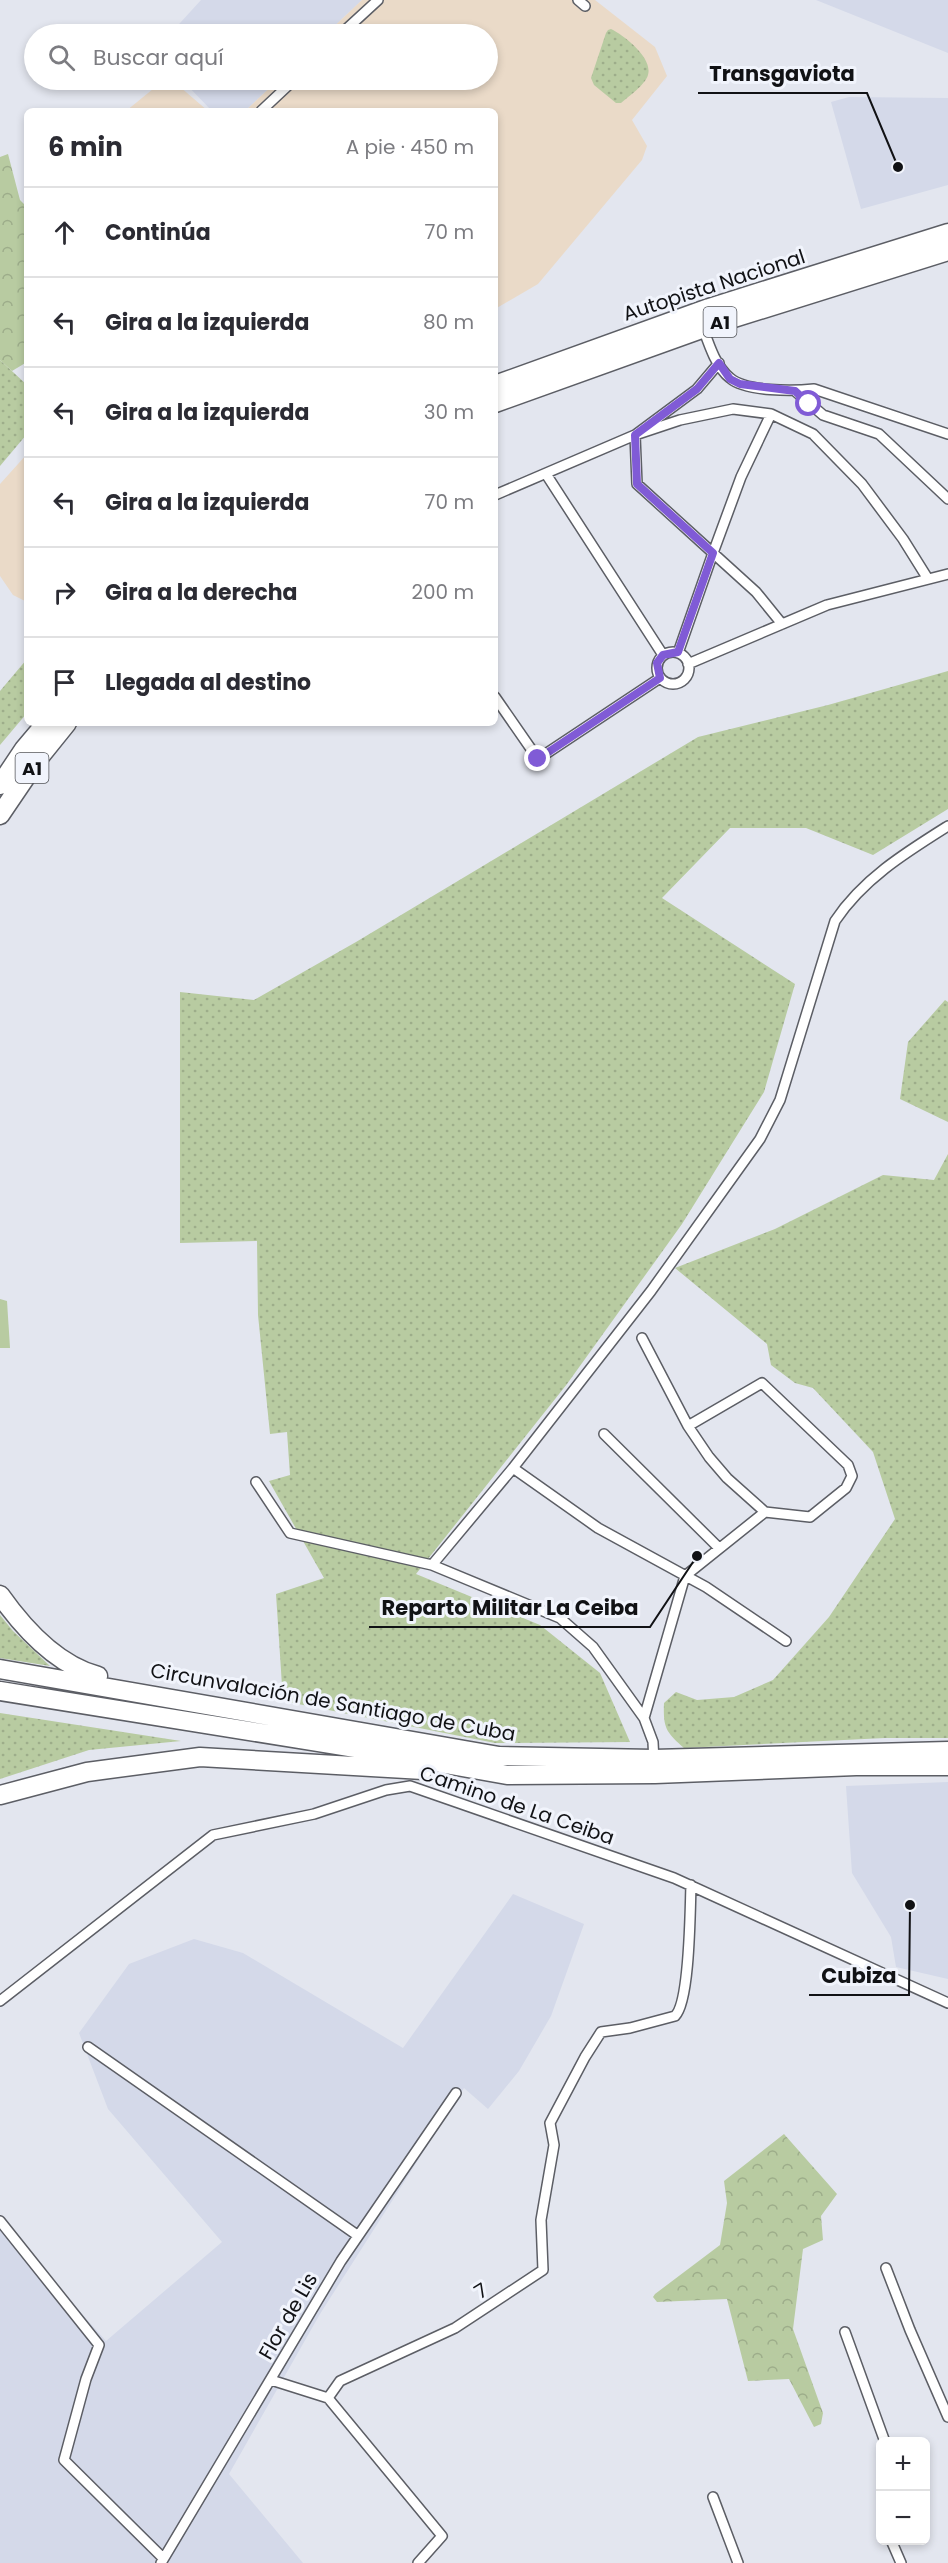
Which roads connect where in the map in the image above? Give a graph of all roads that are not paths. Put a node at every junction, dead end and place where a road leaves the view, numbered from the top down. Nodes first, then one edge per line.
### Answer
1 (378, 0) edge
2 (352, 24) edge
3 (283, 90) edge
4 (264, 108) edge
5 (948, 233) edge
6 (948, 251) edge
7 (703, 328) junction
8 (719, 363) junction
9 (498, 384) edge
10 (795, 391) junction
11 (498, 402) edge
12 (771, 414) junction
13 (948, 434) edge
14 (635, 435) junction
15 (546, 474) junction
16 (498, 494) edge
17 (948, 499) edge
18 (713, 553) junction
19 (948, 574) edge
20 (928, 579) junction
21 (782, 624) junction
22 (678, 652) junction
23 (663, 655) junction
24 (688, 664) junction
25 (660, 678) junction
26 (498, 701) edge
27 (43, 726) edge
28 (65, 726) edge
29 (0, 785) edge
30 (0, 815) edge
31 (948, 826) edge
32 (642, 1338) dead end
33 (688, 1426) junction
34 (603, 1434) dead end
35 (513, 1468) junction
36 (256, 1482) dead end
37 (765, 1512) junction
38 (719, 1548) junction
39 (432, 1565) junction
40 (685, 1576) junction
41 (0, 1595) edge
42 (786, 1641) dead end
43 (0, 1669) edge
44 (0, 1691) edge
45 (213, 1706) junction
46 (644, 1718) junction
47 (948, 1751) edge
48 (948, 1766) edge
49 (654, 1767) junction
50 (412, 1769) junction
51 (507, 1775) junction
52 (386, 1790) junction
53 (0, 1796) edge
54 (691, 1885) junction
55 (0, 2001) edge
56 (948, 2002) edge
57 (88, 2047) dead end
58 (456, 2093) dead end
59 (0, 2221) edge
60 (357, 2235) junction
61 (886, 2268) dead end
62 (845, 2332) dead end
63 (271, 2380) junction
64 (328, 2398) junction
65 (948, 2416) edge
66 (883, 2437) edge
67 (713, 2497) dead end
68 (893, 2545) edge
69 (162, 2561) edge
70 (418, 2563) edge
71 (738, 2563) edge
72 (901, 2563) edge

1 - 2 street
3 - 4 street
5 - 9 highway, Autopista Nacional / A1
6 - 7 highway, Autopista Nacional / A1
7 - 8 street
7 - 11 highway, Autopista Nacional / A1
8 - 10 street
8 - 14 street
10 - 13 street
10 - 17 street
12 - 14 street
12 - 18 street
12 - 20 street
14 - 15 street
14 - 18 street
15 - 16 street
15 - 23 street
18 - 21 street
18 - 22 street
19 - 20 street
20 - 21 street
21 - 24 street
22 - 23 street
22 - 24 street
23 - 25 street
24 - 25 street
25 - 26 street
27 - 29 highway, A1
28 - 30 highway, A1
31 - 35 street
32 - 33 street
33 - 37 street
33 - 37 street
34 - 38 street
35 - 39 street
35 - 40 street
36 - 39 street
37 - 38 street
38 - 40 street
39 - 46 street
40 - 42 street
40 - 46 street
41 - 45 highway
43 - 45 highway, Circunvalación de Santiago de Cuba
44 - 51 highway, Circunvalación de Santiago de Cuba
45 - 49 highway, Circunvalación de Santiago de Cuba
46 - 49 street
47 - 49 highway, Circunvalación de Santiago de Cuba
48 - 49 highway, Circunvalación de Santiago de Cuba
49 - 51 highway, Circunvalación de Santiago de Cuba
50 - 51 highway
50 - 52 street
50 - 53 highway
52 - 54 street, Camino de La Ceiba
52 - 55 street, Camino de La Ceiba
54 - 56 street, Camino de La Ceiba
54 - 64 street, 7
57 - 60 street
58 - 60 street, Flor de Lis
59 - 69 street
60 - 63 street, Flor de Lis
61 - 65 street
62 - 66 street
63 - 64 street
63 - 69 street, Flor de Lis
64 - 70 street
67 - 71 street
68 - 72 street

